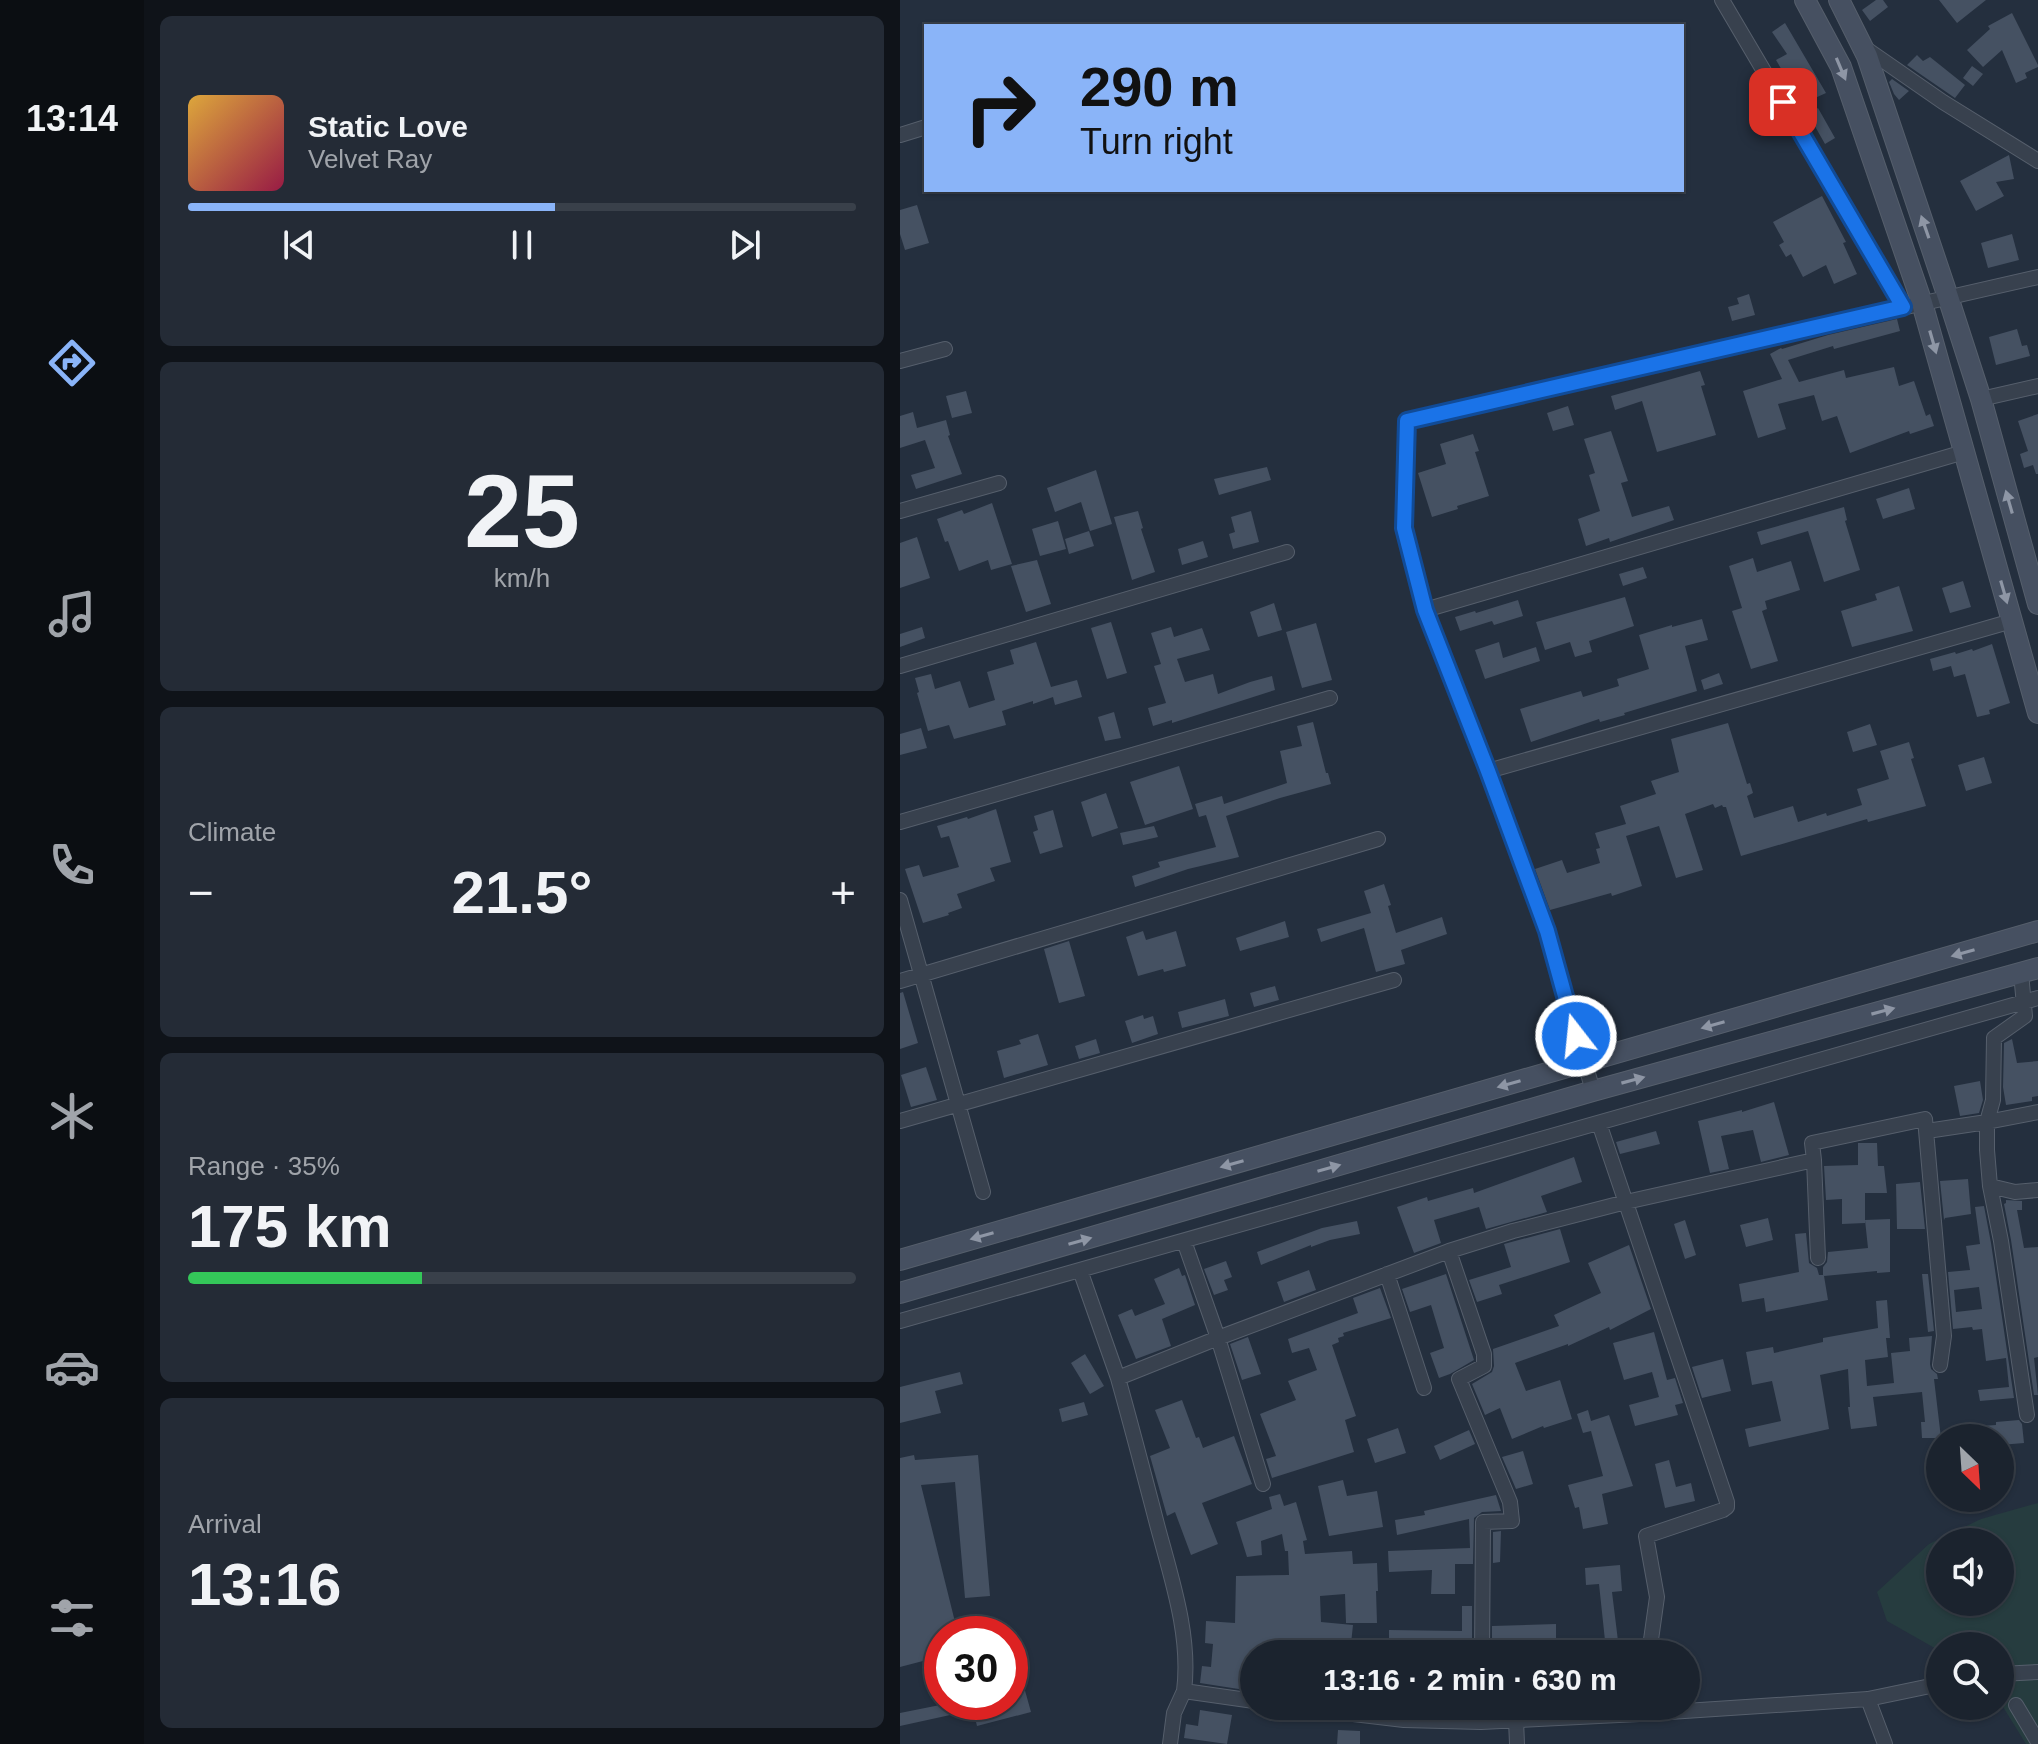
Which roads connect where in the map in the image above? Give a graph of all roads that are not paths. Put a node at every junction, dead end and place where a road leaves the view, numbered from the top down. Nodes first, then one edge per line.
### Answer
1 (1722, 0) edge
2 (1805, 0) edge
3 (1839, 0) edge
4 (1861, 45) junction
5 (924, 128) edge
6 (900, 135) edge
7 (2038, 161) edge
8 (2038, 277) edge
9 (1948, 297) junction
10 (1913, 305) junction
11 (945, 349) dead end
12 (900, 361) edge
13 (2038, 386) edge
14 (1981, 399) junction
15 (1964, 452) junction
16 (999, 483) dead end
17 (900, 511) edge
18 (1287, 552) dead end
19 (2038, 604) edge
20 (1425, 610) junction
21 (2012, 621) junction
22 (900, 666) edge
23 (1330, 698) dead end
24 (2038, 713) edge
25 (1488, 771) junction
26 (900, 822) edge
27 (1378, 839) dead end
28 (900, 900) edge
29 (2038, 931) edge
30 (2030, 971) edge
31 (921, 975) junction
32 (1394, 980) dead end
33 (900, 981) edge
34 (2031, 1000) edge
35 (1584, 1062) junction
36 (1593, 1091) junction
37 (958, 1104) junction
38 (2038, 1112) edge
39 (900, 1121) edge
40 (1987, 1122) junction
41 (1599, 1123) junction
42 (1927, 1131) junction
43 (1814, 1160) junction
44 (1990, 1186) junction
45 (2038, 1190) edge
46 (983, 1192) dead end
47 (1626, 1202) junction
48 (1184, 1241) junction
49 (1449, 1251) junction
50 (1818, 1258) dead end
51 (900, 1260) edge
52 (1080, 1270) junction
53 (1387, 1274) junction
54 (900, 1293) edge
55 (900, 1321) edge
56 (1218, 1338) junction
57 (1940, 1365) dead end
58 (1118, 1378) junction
59 (1424, 1388) dead end
60 (2027, 1415) dead end
61 (1263, 1484) dead end
62 (1482, 1640) edge
63 (1651, 1640) edge
64 (2038, 1672) edge
65 (2014, 1673) edge
66 (1926, 1687) edge
67 (1184, 1691) junction
68 (1240, 1699) edge
69 (1868, 1699) junction
70 (2016, 1705) dead end
71 (1700, 1707) edge
72 (1404, 1720) edge
73 (1516, 1720) joint
74 (1481, 1722) joint
75 (2038, 1742) edge
76 (1170, 1744) edge
77 (1517, 1744) edge
78 (1885, 1744) edge

1 - 10 street
2 -> 10 main road
3 - 4 main road
4 - 7 street
9 -> 4 main road
5 - 6 street
8 - 9 street
9 - 10 street
9 - 14 main road
10 -> 15 main road
10 - 20 street
11 - 12 street
13 - 14 street
19 -> 14 main road
15 - 20 street
15 -> 21 main road
16 - 17 street
18 - 22 street
20 - 25 street
21 - 24 main road
21 - 25 street
23 - 26 street
25 - 35 street
27 - 31 street
28 - 31 street
29 -> 35 main road
30 - 34 street
36 -> 30 main road
31 - 33 street
31 - 37 street
32 - 37 street
34 - 40 street
34 - 41 street
35 - 36 street
35 -> 51 main road
54 -> 36 main road
37 - 39 street
37 - 46 street
38 - 40 street
40 - 42 street
40 - 44 street
41 - 47 street
41 - 48 street
42 - 43 street
42 - 57 street
43 - 47 street
43 - 50 street
44 - 45 street
44 - 60 street
47 - 49 street
47 - 63 street
48 - 52 street
48 - 56 street
49 - 53 street
49 - 62 street
52 - 55 street
52 - 58 street
53 - 56 street
53 - 59 street
56 - 58 street
56 - 61 street
58 - 67 street
64 - 65 street
66 - 69 street
67 - 68 street
67 - 76 street
69 - 71 street
69 - 78 street
70 - 75 street
72 - 74 street
73 - 74 street
73 - 77 street

